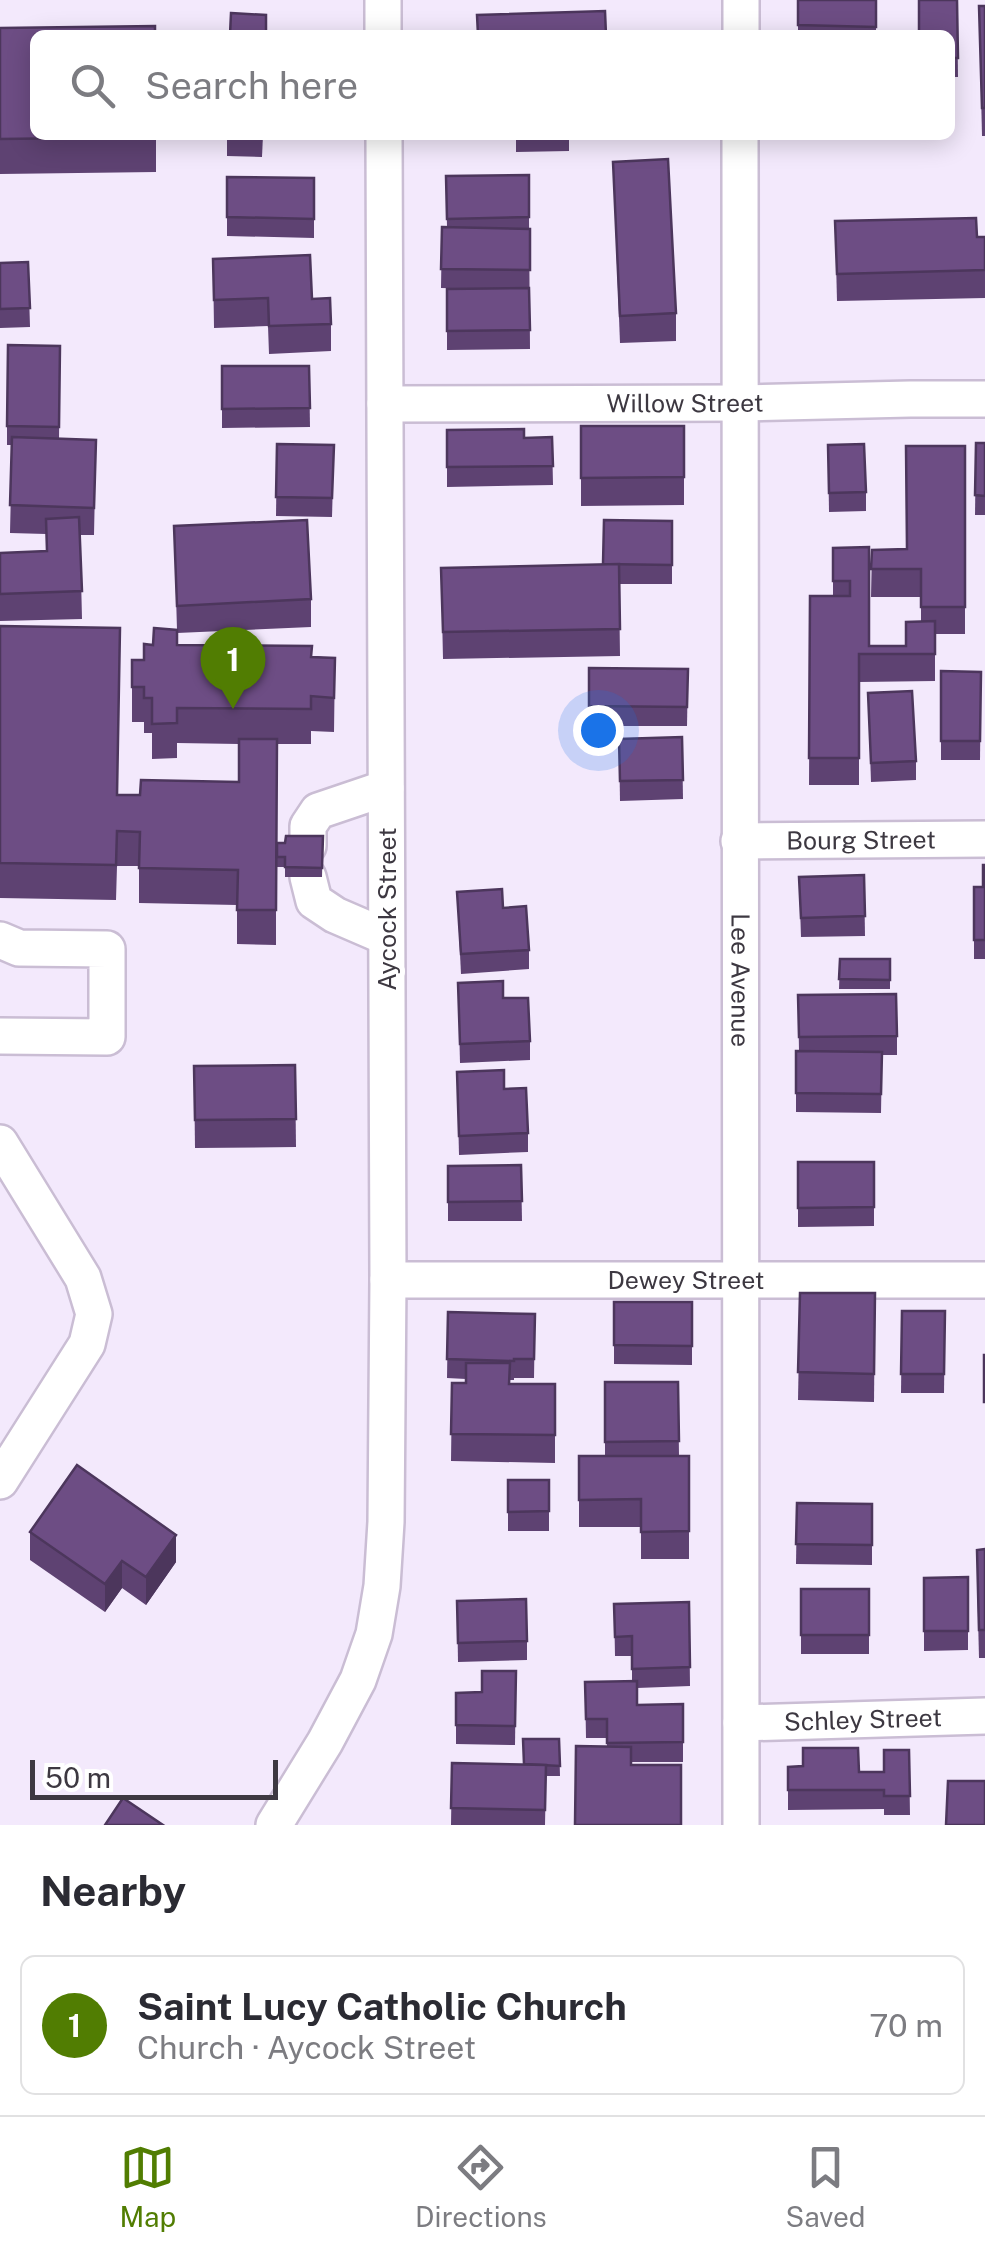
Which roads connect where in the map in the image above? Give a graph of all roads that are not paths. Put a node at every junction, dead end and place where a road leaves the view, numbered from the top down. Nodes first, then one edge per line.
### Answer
1 (383, 0) edge
2 (741, 0) edge
3 (384, 30) edge
4 (741, 30) edge
5 (384, 140) edge
6 (740, 140) edge
7 (985, 400) edge
8 (740, 403) junction
9 (385, 404) junction
10 (386, 788) junction
11 (985, 840) edge
12 (739, 841) junction
13 (386, 937) junction
14 (0, 940) edge
15 (0, 1036) edge
16 (0, 1143) edge
17 (388, 1280) junction
18 (740, 1280) junction
19 (985, 1280) edge
20 (0, 1481) edge
21 (985, 1716) edge
22 (741, 1723) junction
23 (274, 1825) edge
24 (741, 1825) edge

1 - 3 street
2 - 4 street
5 - 9 street, Aycock Street
6 - 8 street, Lee Avenue
7 - 8 street, Willow Street
8 - 9 street, Willow Street
8 - 12 street, Lee Avenue
9 - 10 street, Aycock Street
10 - 13 street, Aycock Street
10 - 13 street
11 - 12 street, Bourg Street
12 - 18 street, Lee Avenue
13 - 17 street, Aycock Street
14 - 15 street
16 - 20 street
17 - 18 street, Dewey Street
17 - 23 street, Aycock Street
18 - 19 street, Dewey Street
18 - 22 street, Lee Avenue
21 - 22 street, Schley Street
22 - 24 street, Lee Avenue

